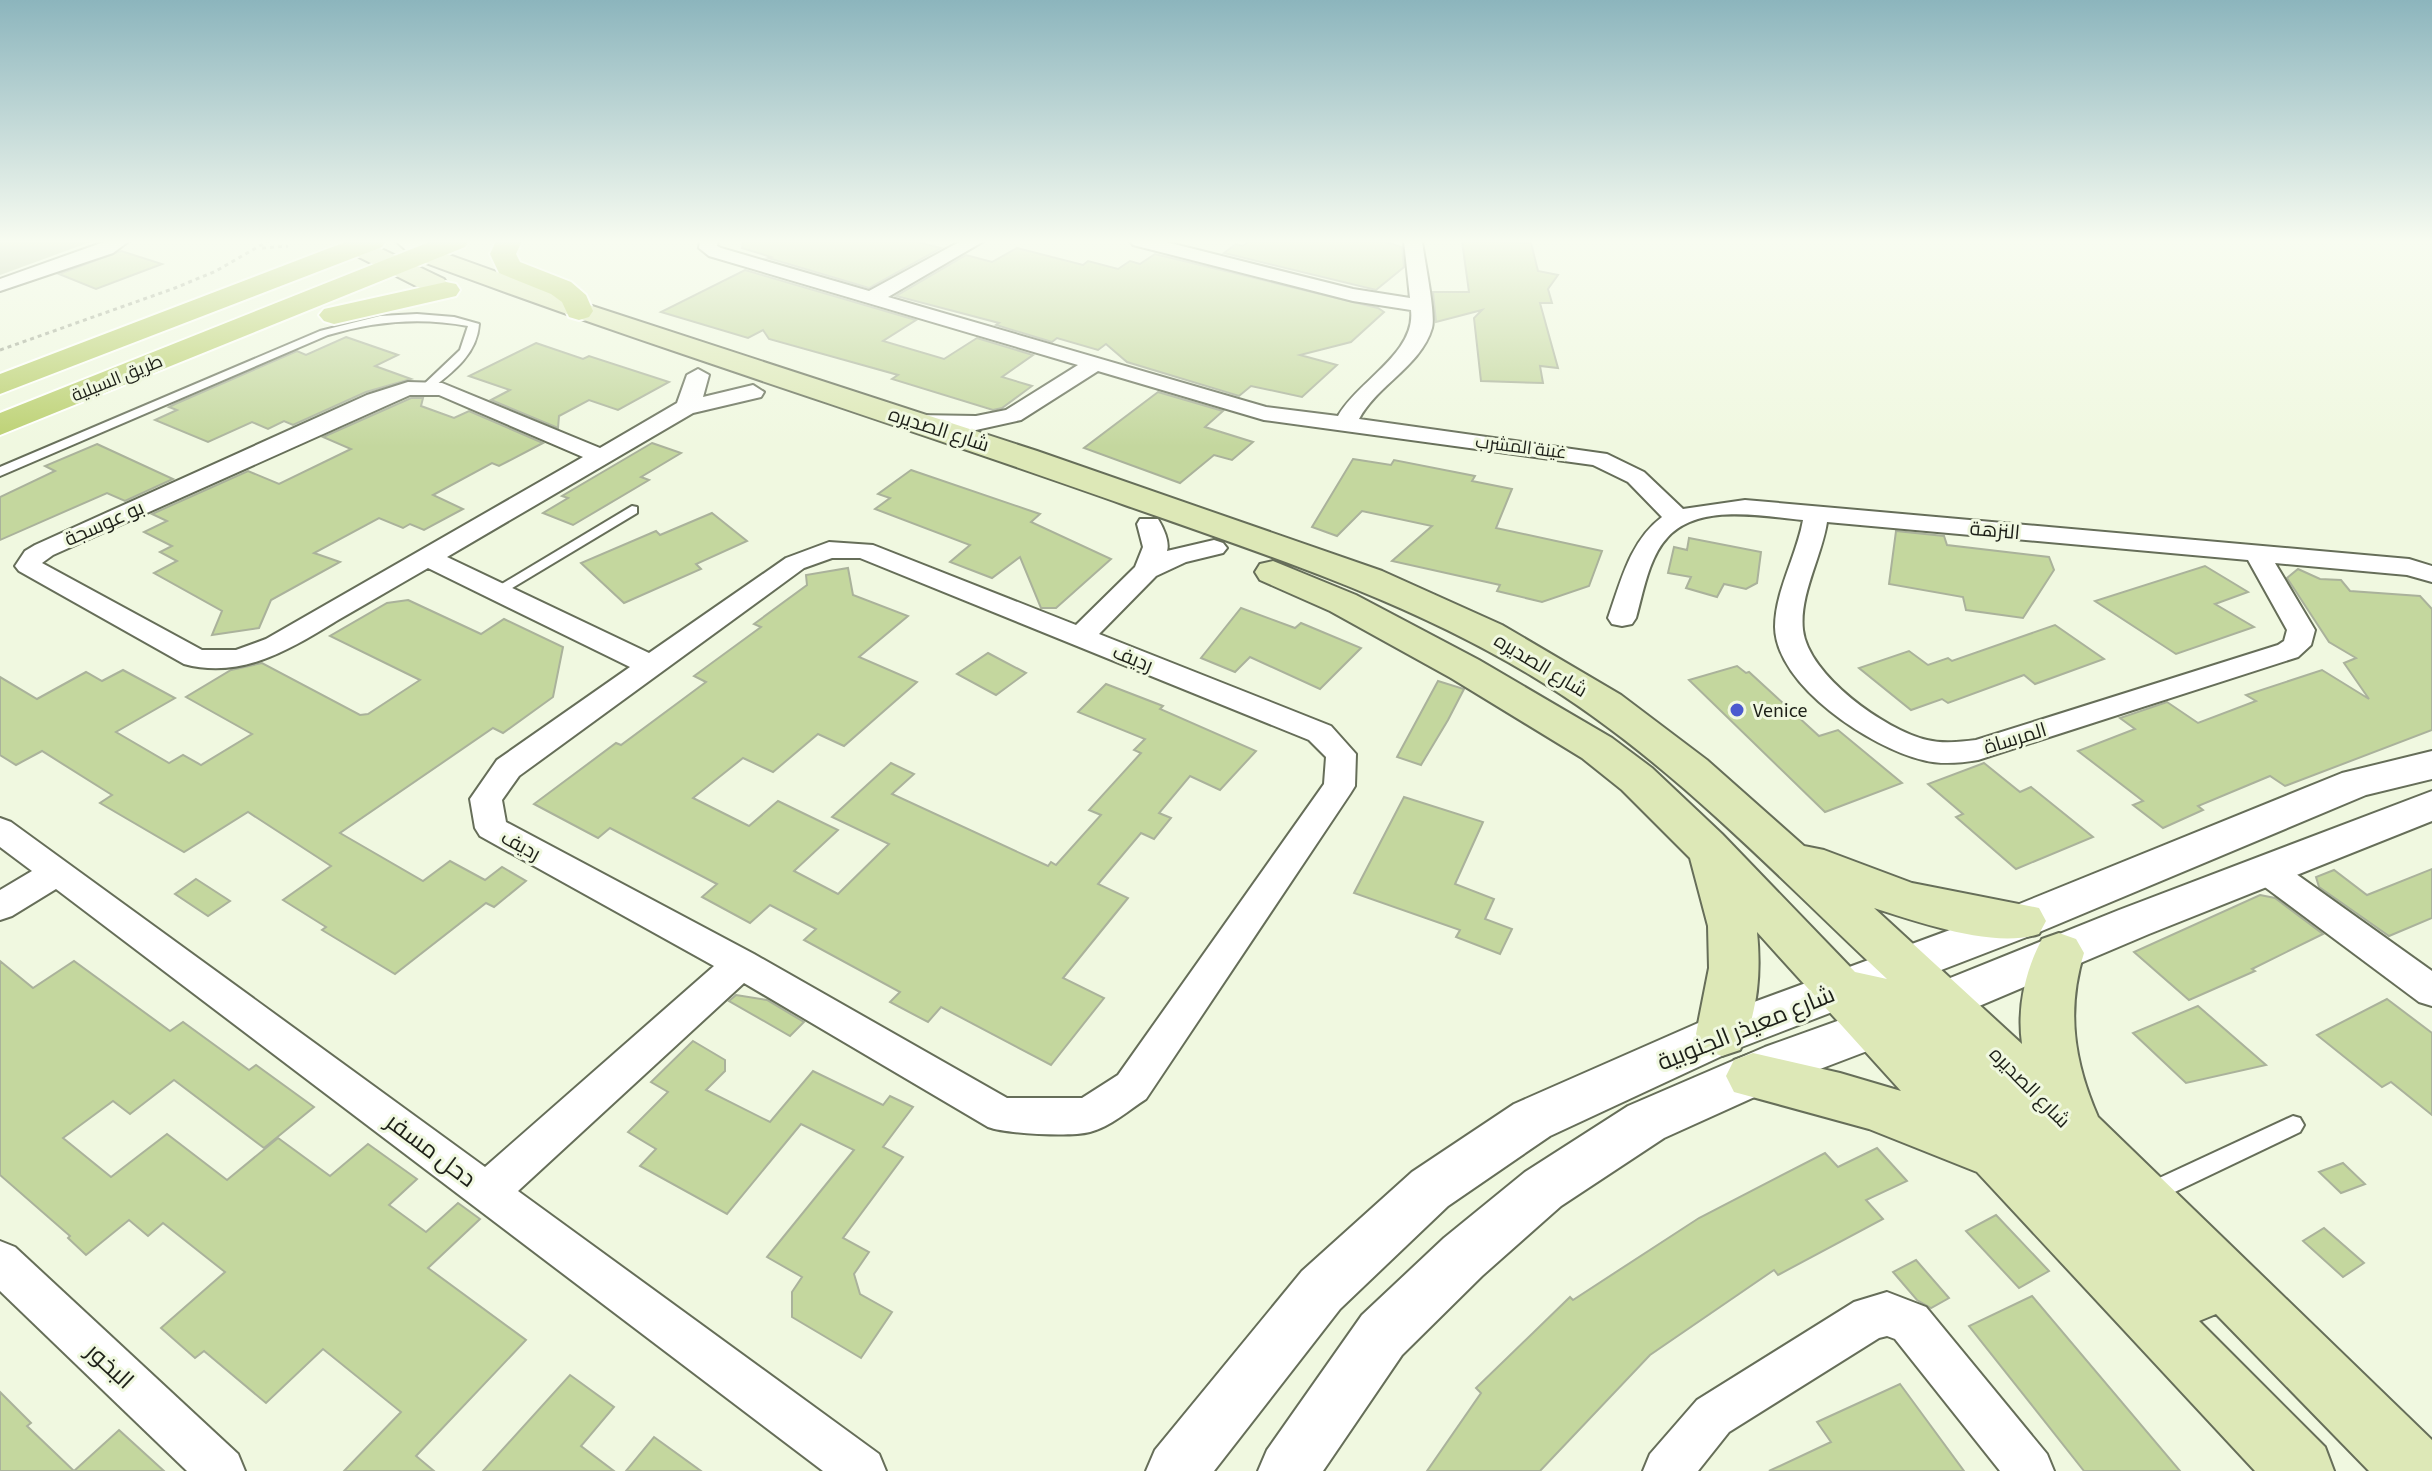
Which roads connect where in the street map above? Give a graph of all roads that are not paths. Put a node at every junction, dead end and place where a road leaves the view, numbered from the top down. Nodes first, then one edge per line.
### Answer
1 (193, 310) edge
2 (198, 310) edge
3 (249, 310) edge
4 (354, 310) edge
5 (493, 310) edge
6 (575, 310) edge
7 (912, 310) edge
8 (1420, 310) edge
9 (579, 311) joint
10 (188, 313) junction
11 (1097, 362) junction
12 (0, 385) edge
13 (427, 387) junction
14 (692, 392) junction
15 (1023, 411) junction
16 (0, 418) edge
17 (916, 422) junction
18 (1344, 426) junction
19 (602, 457) junction
20 (1025, 458) junction
21 (0, 472) edge
22 (632, 510) dead end
23 (1816, 514) junction
24 (1677, 517) junction
25 (1149, 524) junction
26 (1214, 548) junction
27 (2257, 554) junction
28 (427, 557) junction
29 (1147, 570) junction
30 (2432, 574) edge
31 (497, 591) junction
32 (1622, 618) dead end
33 (1080, 637) junction
34 (652, 666) junction
35 (2432, 765) edge
36 (2432, 805) edge
37 (1667, 806) junction
38 (0, 830) edge
39 (1766, 839) junction
40 (1706, 846) junction
41 (2266, 870) junction
42 (57, 872) junction
43 (0, 907) edge
44 (2040, 937) junction
45 (741, 964) junction
46 (2432, 991) edge
47 (1892, 997) junction
48 (1722, 1034) junction
49 (1753, 1076) junction
50 (2293, 1125) dead end
51 (2078, 1135) junction
52 (1999, 1157) junction
53 (487, 1192) junction
54 (2141, 1197) junction
55 (0, 1262) edge
56 (2292, 1347) junction
57 (221, 1471) edge
58 (862, 1471) edge
59 (1176, 1471) edge
60 (1288, 1471) edge
61 (1667, 1471) edge
62 (2030, 1471) edge
63 (2301, 1471) edge
64 (2416, 1471) edge

1 - 10 main road
2 - 10 main road, طريق السيلية
3 - 16 main road, طريق السيلية
4 - 16 main road
5 - 14 main road, شارع الصديره
6 - 9 main road, شارع الصديره
7 - 11 street, غينة المشرب
8 - 18 street
9 - 17 main road, شارع الصديره
10 - 12 main road, طريق السيلية
11 - 15 street
11 - 18 street, غينة المشرب
13 - 19 street, بو عوسجة
13 - 21 lane
13 - 28 street, بو عوسجة
14 - 19 street, بو عوسجة
14 - 25 main road, شارع الصديره
15 - 17 street
15 - 20 street
17 - 20 main road, شارع الصديره
18 - 24 street, غينة المشرب
19 - 28 street, بو عوسجة
20 - 39 main road, شارع الصديره
22 - 31 lane
23 - 24 street, النزهة
23 - 27 street, النزهة
23 - 27 street, المرساة
24 - 32 street
25 - 26 main road, شارع الصديره
25 - 29 street
26 - 29 street
26 - 37 main road, شارع الصديره
27 - 30 street, النزهة
28 - 31 street
29 - 33 street
31 - 34 street
33 - 34 street, رديف
33 - 45 street, رديف
34 - 45 street, رديف
35 - 44 street, شارع معيذر الجنوبية
36 - 41 street, شارع معيذر الجنوبية
37 - 40 main road, شارع الصديره
37 - 47 main road
38 - 42 street, دحل مسفر
39 - 44 main road
39 - 47 main road, شارع الصديره
40 - 47 main road, شارع الصديره
40 - 48 main road
41 - 44 street, شارع معيذر الجنوبية
41 - 46 street
42 - 43 street
42 - 53 street, دحل مسفر
44 - 47 street, شارع معيذر الجنوبية
44 - 51 main road
45 - 53 street
47 - 48 street, شارع معيذر الجنوبية
47 - 49 street, شارع معيذر الجنوبية
47 - 51 main road, شارع الصديره
47 - 52 main road, شارع الصديره
47 - 56 main road
48 - 59 street, شارع معيذر الجنوبية
49 - 52 main road
49 - 60 street, شارع معيذر الجنوبية
50 - 54 lane
51 - 54 main road, شارع الصديره
52 - 63 main road, شارع الصديره
53 - 58 street, دحل مسفر
54 - 56 main road, شارع الصديره
55 - 57 street, البخور
56 - 64 main road, شارع الصديره
61 - 62 street

